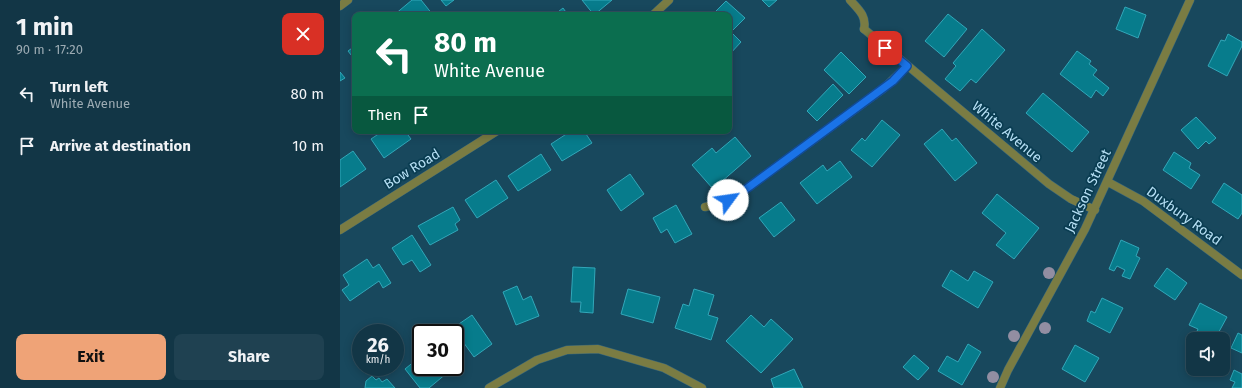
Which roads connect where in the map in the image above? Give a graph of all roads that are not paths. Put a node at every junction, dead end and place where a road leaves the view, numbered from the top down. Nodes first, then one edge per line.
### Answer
1 (348, 0) edge
2 (669, 0) edge
3 (850, 0) edge
4 (1190, 0) edge
5 (340, 6) edge
6 (656, 12) edge
7 (907, 66) junction
8 (492, 134) edge
9 (1108, 182) junction
10 (705, 207) dead end
11 (1095, 210) junction
12 (340, 230) edge
13 (1242, 275) edge
14 (489, 388) edge
15 (702, 388) edge
16 (1000, 388) edge

1 - 5 street
2 - 6 street
3 - 7 street, White Avenue
4 - 9 street, Jackson Street
7 - 10 street
7 - 11 street, White Avenue
8 - 12 street, Bow Road
9 - 11 street, Jackson Street
9 - 13 street, Duxbury Road
11 - 16 street, Jackson Street
14 - 15 street

